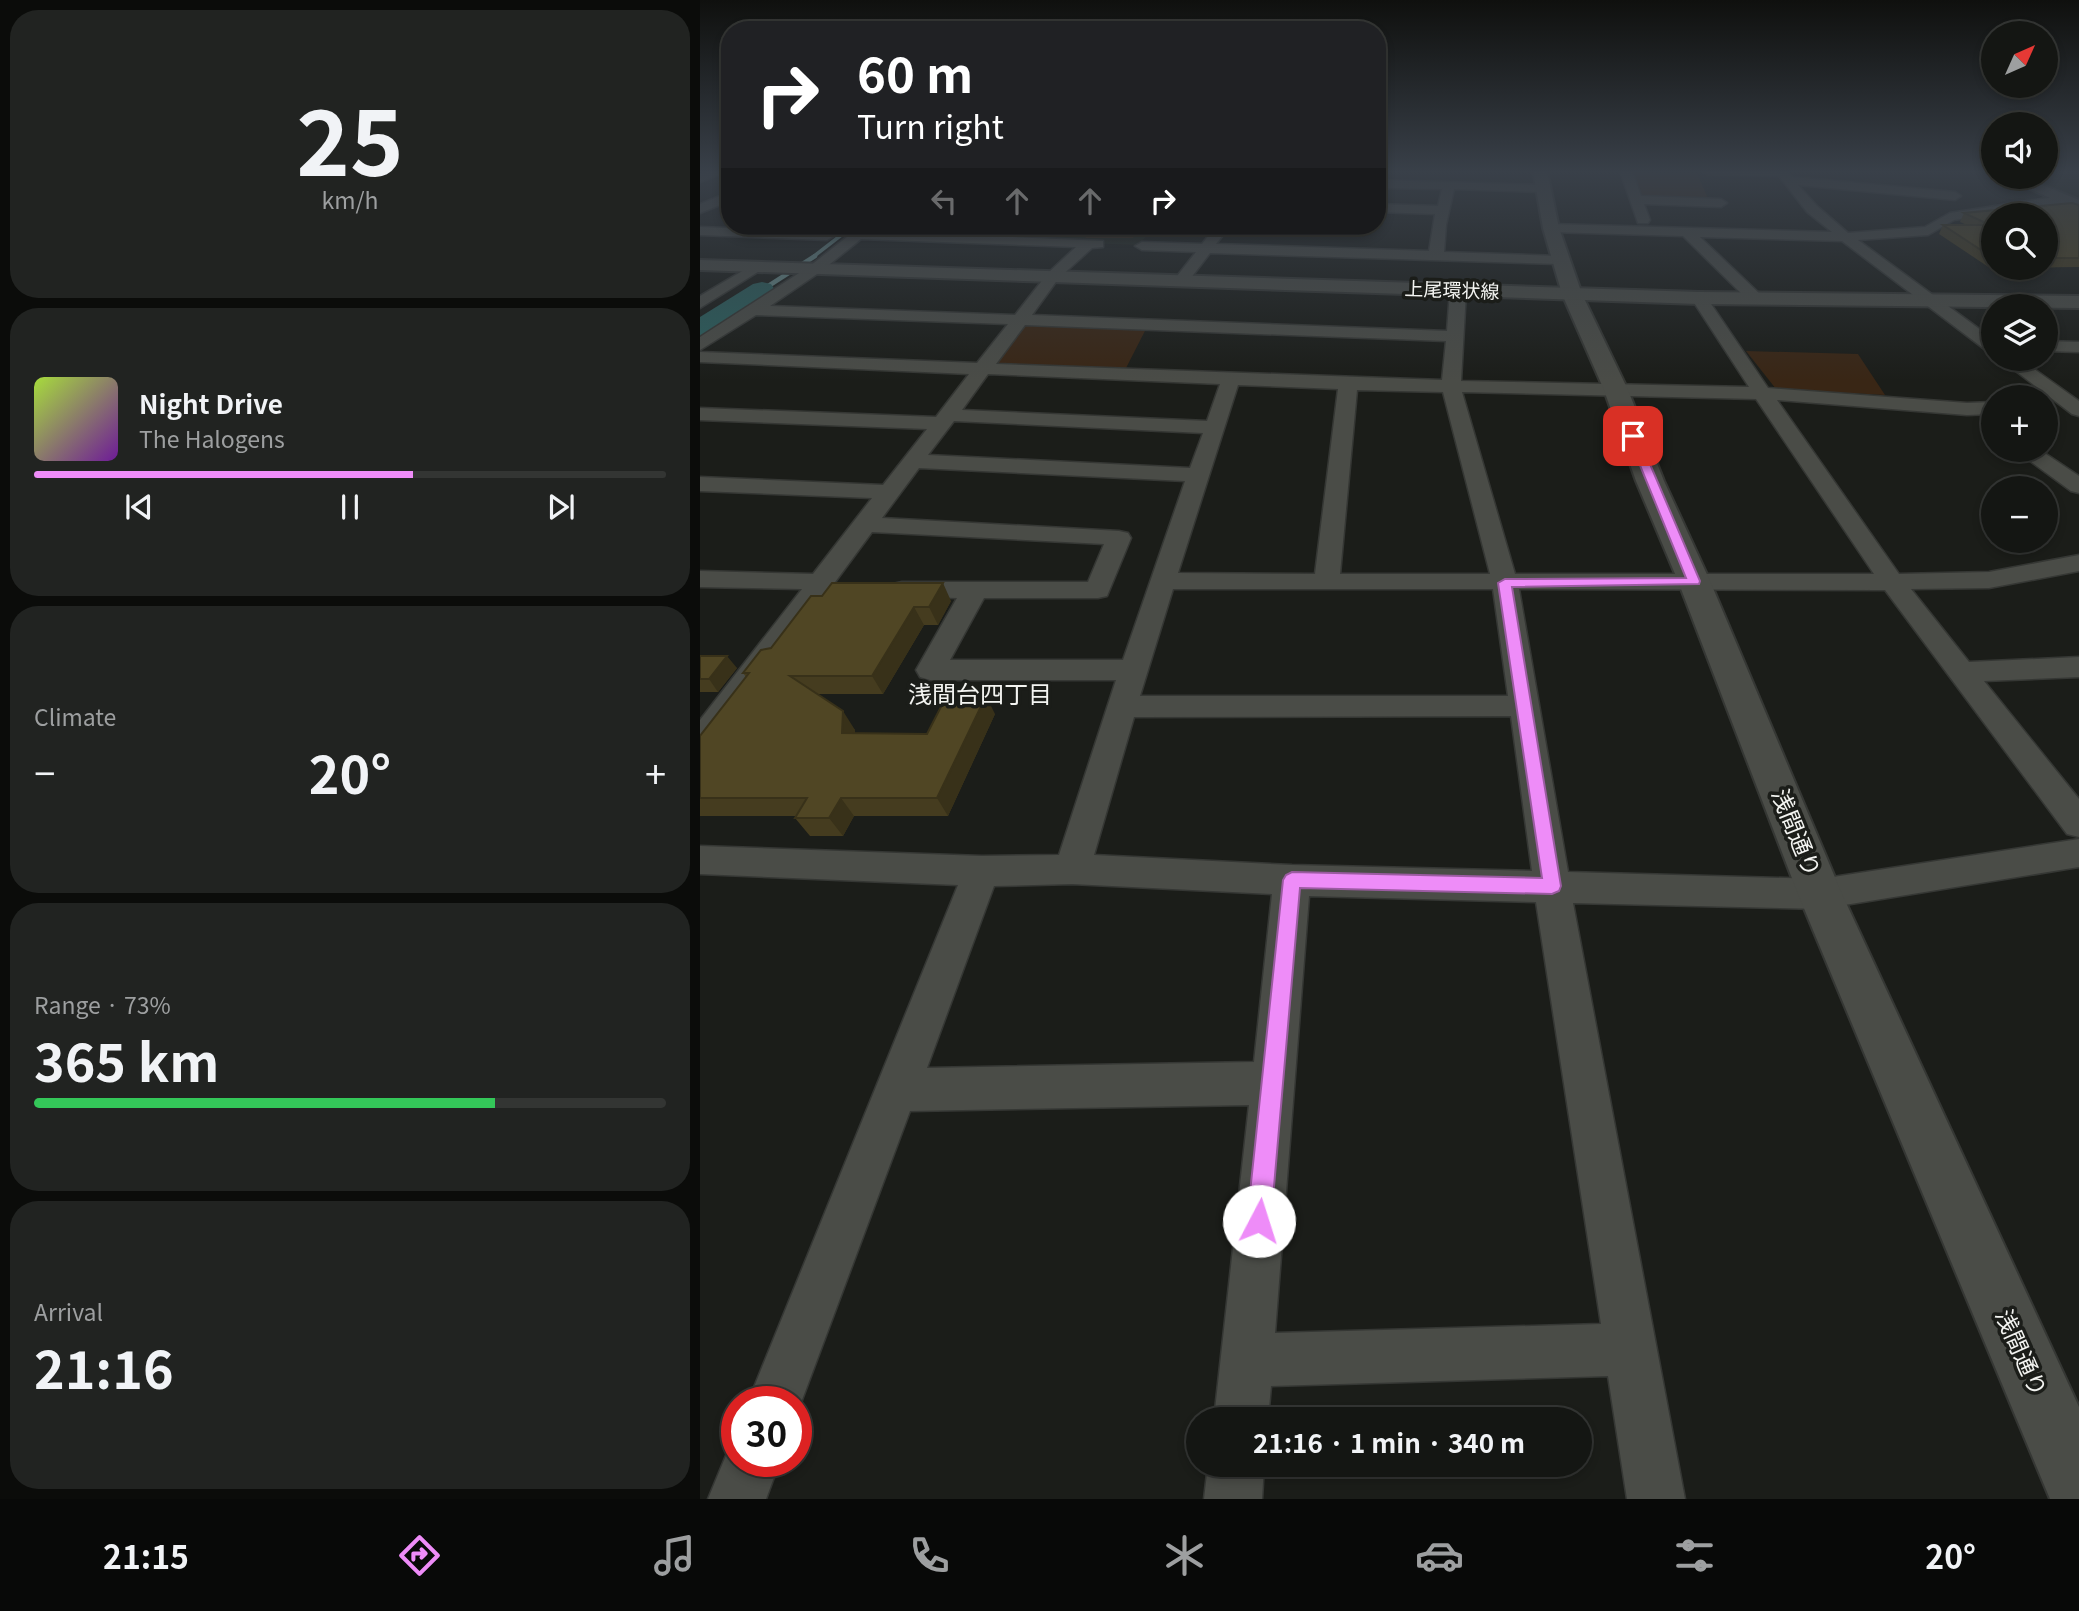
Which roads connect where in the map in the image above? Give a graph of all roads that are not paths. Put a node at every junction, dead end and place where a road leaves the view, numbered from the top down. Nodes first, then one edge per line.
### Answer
1 (820, 241) edge
2 (850, 241) edge
3 (1043, 241) edge
4 (1212, 241) edge
5 (1437, 241) edge
6 (1556, 241) edge
7 (1618, 241) edge
8 (1696, 241) edge
9 (1850, 241) edge
10 (1142, 246) dead end
11 (1207, 248) junction
12 (1436, 256) junction
13 (1561, 261) junction
14 (701, 266) edge
15 (756, 267) junction
16 (783, 268) junction
17 (815, 269) junction
18 (1053, 276) junction
19 (1182, 280) junction
20 (1458, 291) junction
21 (1699, 298) junction
22 (1756, 299) junction
23 (1933, 301) junction
24 (2079, 302) edge
25 (700, 303) edge
26 (753, 310) junction
27 (1022, 320) junction
28 (1454, 336) junction
29 (1981, 337) edge
30 (700, 345) edge
31 (2058, 346) edge
32 (2079, 347) edge
33 (700, 357) edge
34 (984, 368) junction
35 (2027, 371) edge
36 (1231, 379) junction
37 (1348, 384) junction
38 (1451, 387) junction
39 (1616, 390) junction
40 (1761, 393) junction
41 (2058, 407) edge
42 (2077, 407) edge
43 (1981, 408) edge
44 (1967, 409) junction
45 (700, 414) edge
46 (943, 419) junction
47 (1981, 419) edge
48 (1213, 427) junction
49 (911, 461) junction
50 (2044, 462) edge
51 (1199, 475) junction
52 (700, 485) edge
53 (2079, 486) edge
54 (888, 492) junction
55 (863, 524) junction
56 (2079, 563) edge
57 (700, 579) edge
58 (1163, 581) junction
59 (1327, 581) junction
60 (1694, 581) junction
61 (1892, 582) junction
62 (1505, 583) junction
63 (824, 587) junction
64 (881, 590) edge
65 (975, 590) junction
66 (2079, 667) edge
67 (1134, 670) junction
68 (1961, 672) junction
69 (700, 699) edge
70 (731, 700) junction
71 (1524, 706) junction
72 (1123, 707) junction
73 (700, 741) edge
74 (2079, 824) edge
75 (2079, 853) edge
76 (700, 860) edge
77 (1072, 869) junction
78 (982, 871) junction
79 (1292, 880) junction
80 (1552, 886) junction
81 (1820, 894) junction
82 (1272, 1083) junction
83 (897, 1090) junction
84 (1630, 1349) junction
85 (1246, 1360) junction
86 (781, 1386) edge
87 (1242, 1407) edge
88 (746, 1477) edge
89 (1235, 1477) edge
90 (2079, 1485) edge
91 (737, 1499) edge
92 (1233, 1499) edge
93 (1656, 1499) edge

1 - 16 street
2 - 17 street
3 - 18 street
4 - 11 street
5 - 12 street
6 - 13 main road, 浅間通り
7 - 13 street
8 - 22 street
9 - 23 street
10 - 11 street
11 - 12 street
11 - 19 street
12 - 13 street
13 - 20 main road, 上尾環状線
13 - 21 main road, 上尾環状線
13 - 39 main road, 浅間通り
14 - 15 main road, 上尾環状線
15 - 16 main road, 上尾環状線
15 - 25 street
16 - 17 main road, 上尾環状線
17 - 18 main road, 上尾環状線
17 - 26 street
18 - 19 main road, 上尾環状線
18 - 27 street
19 - 20 main road, 上尾環状線
20 - 28 street
21 - 22 main road, 上尾環状線
21 - 40 street
22 - 23 main road, 上尾環状線
23 - 24 main road, 上尾環状線
23 - 29 street
26 - 27 street
26 - 30 street
27 - 28 street
27 - 34 street
28 - 38 street
31 - 32 street
33 - 34 street
34 - 36 street
34 - 46 street
35 - 42 street
36 - 37 street
36 - 48 street
37 - 38 street
37 - 59 street
38 - 39 street
38 - 62 street
39 - 40 street
39 - 60 main road, 浅間通り
40 - 44 street
40 - 61 street
41 - 42 street
43 - 44 street
44 - 47 street
45 - 46 street
46 - 48 street
46 - 49 street
48 - 51 street
49 - 51 street
49 - 54 street
50 - 53 street
51 - 58 street
52 - 54 street
54 - 55 street
55 - 63 street
55 - 65 street
56 - 61 street
57 - 63 street
58 - 59 street
58 - 67 street
59 - 62 street
60 - 61 street
60 - 62 street
60 - 81 main road, 浅間通り
61 - 68 street
62 - 71 street
63 - 70 street
64 - 65 street
65 - 67 street
66 - 68 street
67 - 72 street
68 - 74 street
69 - 70 street
70 - 73 street
71 - 72 street
71 - 80 street
72 - 77 street
75 - 81 street
76 - 78 street
77 - 78 street
77 - 79 street
78 - 83 street
79 - 80 street
79 - 82 street
80 - 81 street
80 - 84 street
81 - 90 main road, 浅間通り
82 - 83 street
82 - 85 street
83 - 86 street
84 - 85 street
84 - 93 street
85 - 87 street
88 - 91 street
89 - 92 street

